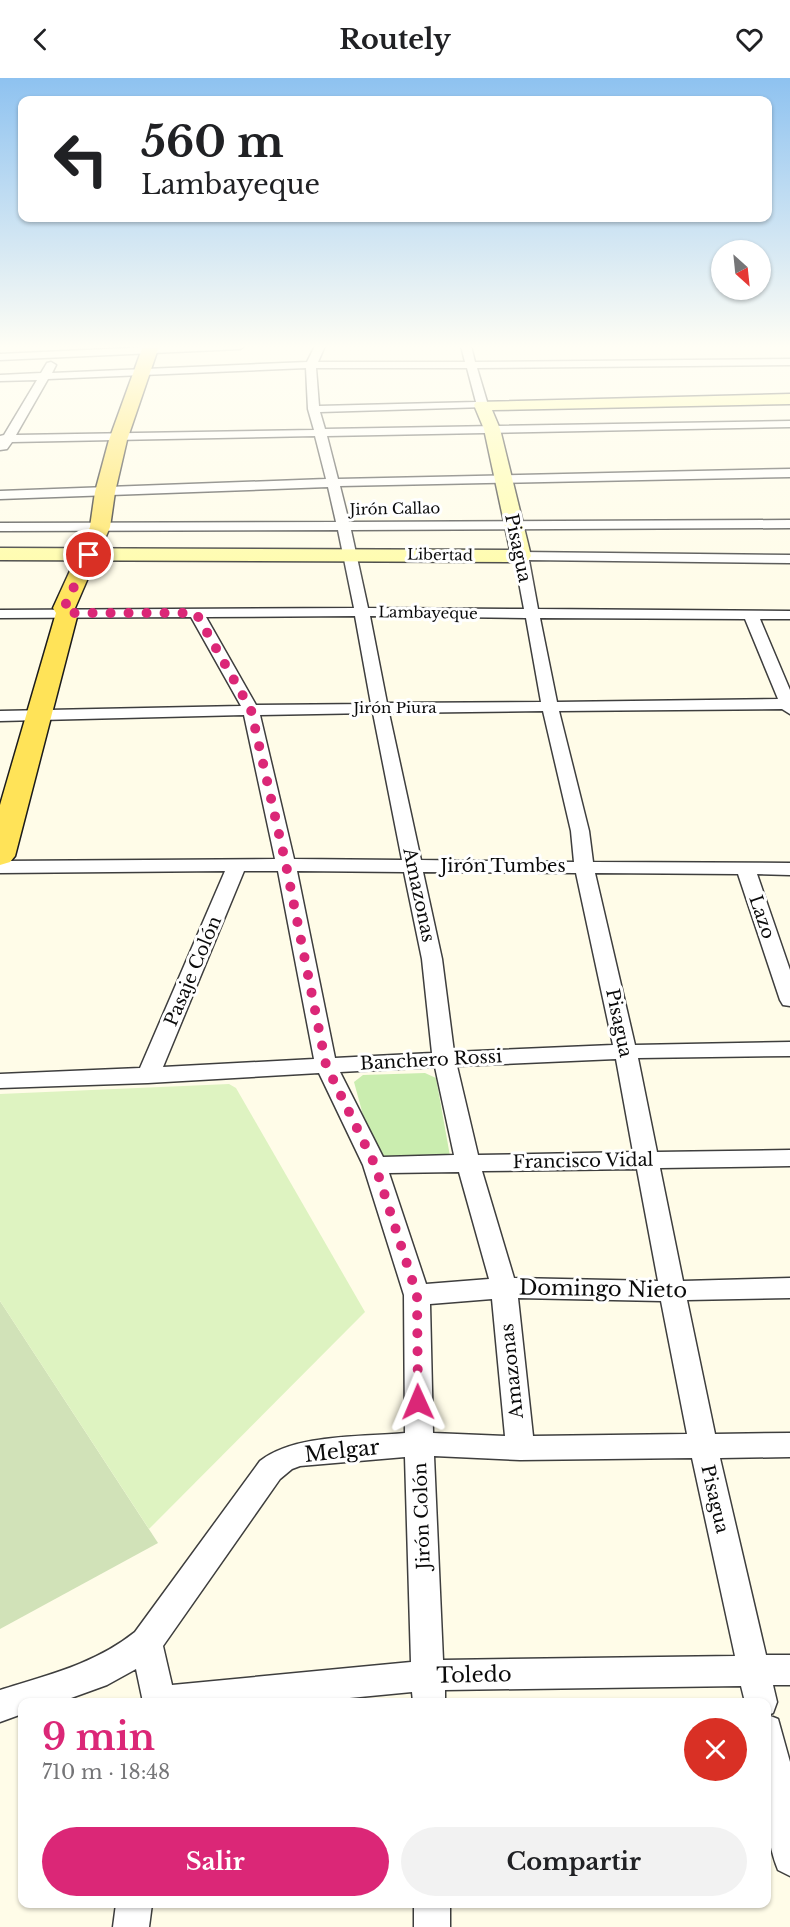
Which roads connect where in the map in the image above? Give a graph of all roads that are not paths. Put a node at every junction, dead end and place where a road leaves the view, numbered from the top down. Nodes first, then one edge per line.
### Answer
1 (125, 432) edge
2 (350, 432) edge
3 (493, 432) edge
4 (319, 433) junction
5 (124, 436) junction
6 (5, 438) edge
7 (0, 451) edge
8 (790, 472) edge
9 (501, 478) junction
10 (332, 484) junction
11 (109, 492) junction
12 (0, 495) edge
13 (513, 524) junction
14 (790, 524) edge
15 (345, 526) junction
16 (0, 527) edge
17 (104, 527) junction
18 (0, 554) edge
19 (351, 554) junction
20 (95, 555) junction
21 (521, 556) junction
22 (790, 559) edge
23 (362, 612) junction
24 (67, 613) junction
25 (196, 613) junction
26 (0, 614) edge
27 (531, 615) junction
28 (752, 615) junction
29 (790, 615) edge
30 (789, 705) edge
31 (550, 707) junction
32 (380, 709) junction
33 (251, 710) junction
34 (39, 715) junction
35 (0, 716) edge
36 (0, 856) edge
37 (237, 865) junction
38 (286, 865) junction
39 (412, 866) junction
40 (584, 866) junction
41 (0, 867) edge
42 (746, 869) junction
43 (790, 869) edge
44 (790, 1000) edge
45 (790, 1049) edge
46 (625, 1050) junction
47 (444, 1059) junction
48 (326, 1065) junction
49 (148, 1076) junction
50 (0, 1081) edge
51 (790, 1158) edge
52 (647, 1159) junction
53 (468, 1163) junction
54 (375, 1165) junction
55 (504, 1288) junction
56 (790, 1288) edge
57 (673, 1291) junction
58 (417, 1295) junction
59 (419, 1444) junction
60 (703, 1445) junction
61 (790, 1445) edge
62 (520, 1448) junction
63 (146, 1642) junction
64 (753, 1670) junction
65 (790, 1670) edge
66 (429, 1689) edge
67 (23, 1698) edge
68 (158, 1698) edge
69 (242, 1698) edge
70 (759, 1698) edge
71 (18, 1700) edge
72 (0, 1706) edge
73 (771, 1752) edge
74 (790, 1858) edge
75 (133, 1908) edge
76 (432, 1908) edge
77 (131, 1927) edge
78 (432, 1927) edge

1 - 5 main road
2 - 4 street
3 - 9 street, Pisagua
4 - 5 street
4 - 10 street, Amazonas
5 - 6 street
5 - 11 main road
6 - 7 street
8 - 9 street
9 - 10 street
9 - 13 street, Pisagua
10 - 11 street
10 - 15 street, Amazonas
11 - 12 street
11 - 17 main road
13 - 14 street, Jirón Callao
13 - 15 street, Jirón Callao
13 - 21 street, Pisagua
15 - 17 street, Jirón Callao
15 - 19 street, Amazonas
16 - 17 street, Jirón Callao
17 - 20 main road
18 - 20 street, Libertad
19 - 20 street, Libertad
19 - 21 street, Libertad
19 - 23 street, Amazonas
20 - 24 main road
21 - 22 street, Libertad
21 - 27 street, Pisagua
23 - 25 street, Lambayeque
23 - 27 street, Lambayeque
23 - 32 street, Amazonas
24 - 25 street, Lambayeque
24 - 26 street, Lambayeque
24 - 34 main road
25 - 33 street, Jirón Colón
27 - 28 street, Lambayeque
27 - 31 street, Pisagua
28 - 29 street, Lambayeque
28 - 30 street
30 - 31 street, Jirón Piura
31 - 32 street, Jirón Piura
31 - 40 street, Pisagua
32 - 33 street, Jirón Piura
32 - 39 street, Amazonas
33 - 34 street, Jirón Piura
33 - 38 street, Jirón Colón
34 - 35 street, Jirón Piura
34 - 36 main road
37 - 38 street, Jirón Tumbes
37 - 41 street, Jirón Tumbes
37 - 49 street, Pasaje Colón
38 - 39 street, Jirón Tumbes
38 - 48 street, Jirón Colón
39 - 40 street, Jirón Tumbes
39 - 47 street, Amazonas
40 - 42 street, Jirón Tumbes
40 - 46 street, Pisagua
42 - 43 street, Jirón Tumbes
42 - 44 street, Lazo
45 - 46 street, Banchero Rossi
46 - 47 street, Banchero Rossi
46 - 52 street, Pisagua
47 - 48 street, Banchero Rossi
47 - 53 street, Amazonas
48 - 49 street, Banchero Rossi
48 - 54 street, Jirón Colón
49 - 50 street, Banchero Rossi
51 - 52 street, Francisco Vidal
52 - 53 street, Francisco Vidal
52 - 57 street, Pisagua
53 - 54 street, Francisco Vidal
53 - 55 street, Amazonas
54 - 58 street, Jirón Colón
55 - 57 street, Domingo Nieto
55 - 58 street, Domingo Nieto
55 - 62 street, Amazonas
56 - 57 street, Domingo Nieto
57 - 60 street, Pisagua
58 - 59 street, Jirón Colón
59 - 62 street, Melgar
59 - 63 street, Melgar
59 - 66 street, Jirón Colón
60 - 61 street, Melgar
60 - 62 street, Melgar
60 - 64 street, Pisagua
63 - 67 street, Melgar
63 - 68 street
64 - 65 street, Toledo
64 - 66 street, Toledo
64 - 70 street, Pisagua
66 - 69 street, Toledo
71 - 72 street, Melgar
73 - 74 street
75 - 77 street
76 - 78 street

